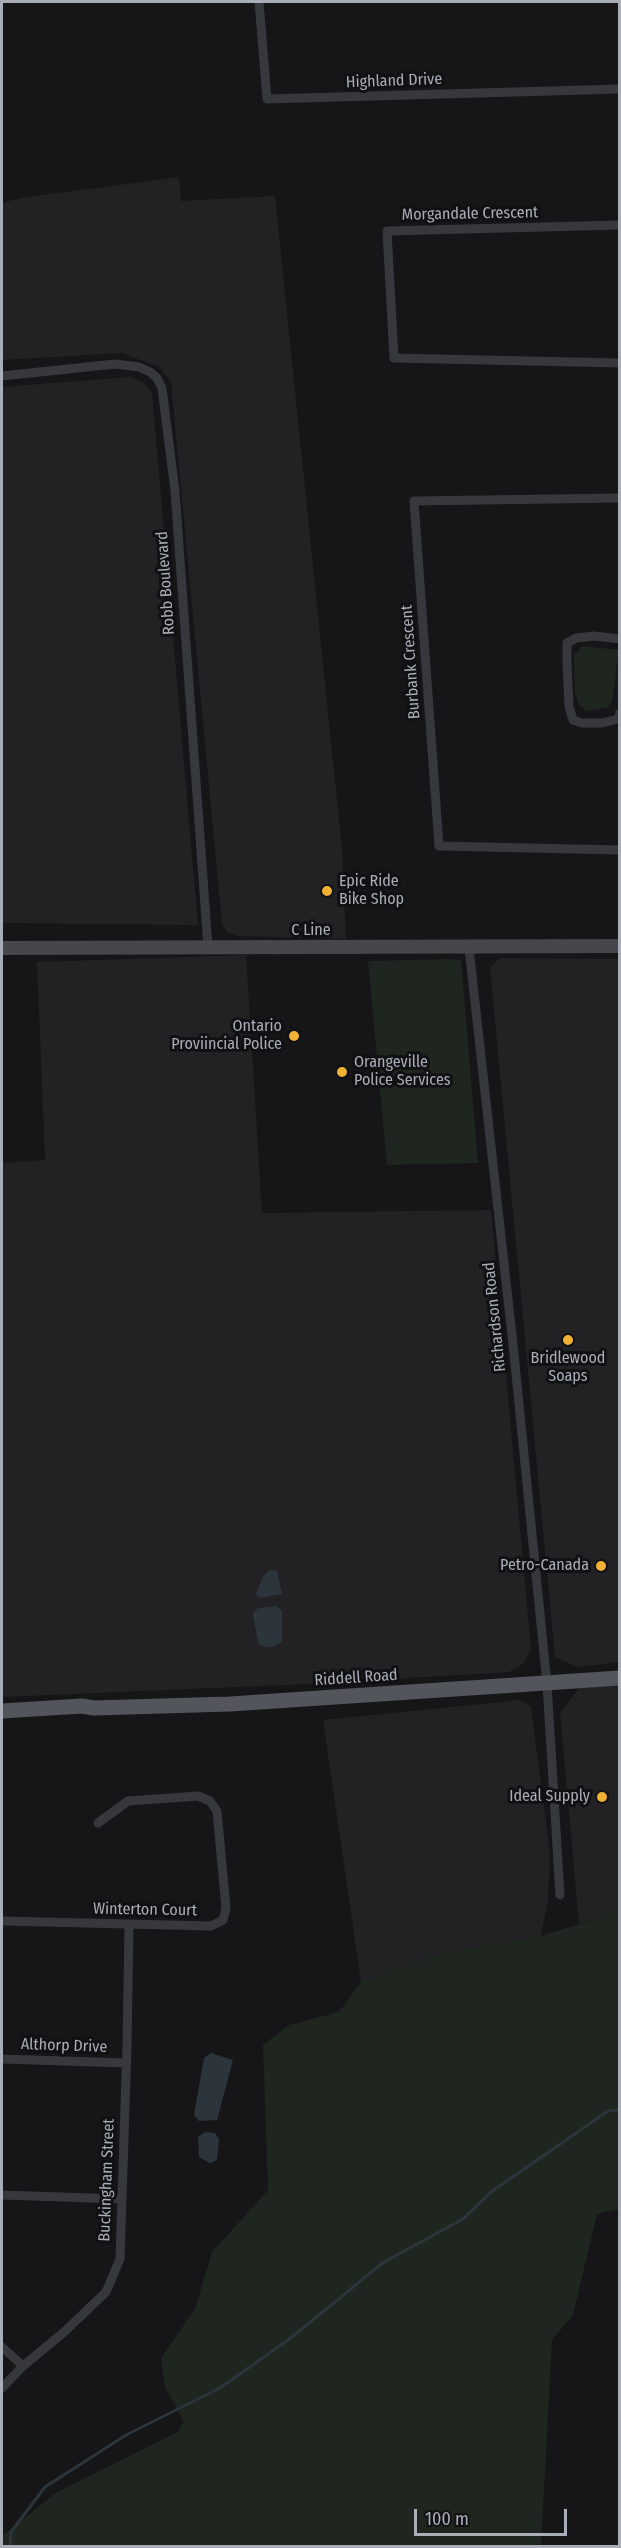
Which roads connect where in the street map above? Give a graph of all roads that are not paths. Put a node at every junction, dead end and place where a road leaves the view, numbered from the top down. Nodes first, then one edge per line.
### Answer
1 (259, 2) edge
2 (620, 89) edge
3 (620, 225) edge
4 (620, 363) edge
5 (2, 376) edge
6 (620, 498) edge
7 (620, 639) edge
8 (620, 714) edge
9 (620, 850) edge
10 (620, 946) edge
11 (208, 947) junction
12 (2, 948) edge
13 (469, 948) junction
14 (620, 1678) edge
15 (547, 1684) junction
16 (94, 1708) junction
17 (2, 1711) edge
18 (2, 1721) edge
19 (98, 1823) dead end
20 (560, 1896) dead end
21 (2, 1921) edge
22 (129, 1924) junction
23 (2, 2059) edge
24 (126, 2063) junction
25 (2, 2195) edge
26 (121, 2199) junction
27 (2, 2347) edge
28 (22, 2366) junction
29 (2, 2388) edge

1 - 2 street, Highland Drive
3 - 4 street, Morgandale Crescent
5 - 11 street, Robb Boulevard
6 - 9 street, Burbank Crescent
7 - 8 street
10 - 13 street, C Line
11 - 12 street, C Line
11 - 13 street, C Line
13 - 15 street, Richardson Road
14 - 15 main road, Riddell Road
15 - 16 main road, Riddell Road
15 - 20 street, Richardson Road
16 - 17 main road, Riddell Road
16 - 18 main road, Riddell Road
19 - 22 street, Winterton Court
21 - 22 street, Winterton Court
22 - 24 street, Buckingham Street
23 - 24 street, Althorp Drive
24 - 26 street, Buckingham Street
25 - 26 street
26 - 28 street, Buckingham Street
27 - 28 street
28 - 29 street, Buckingham Street

